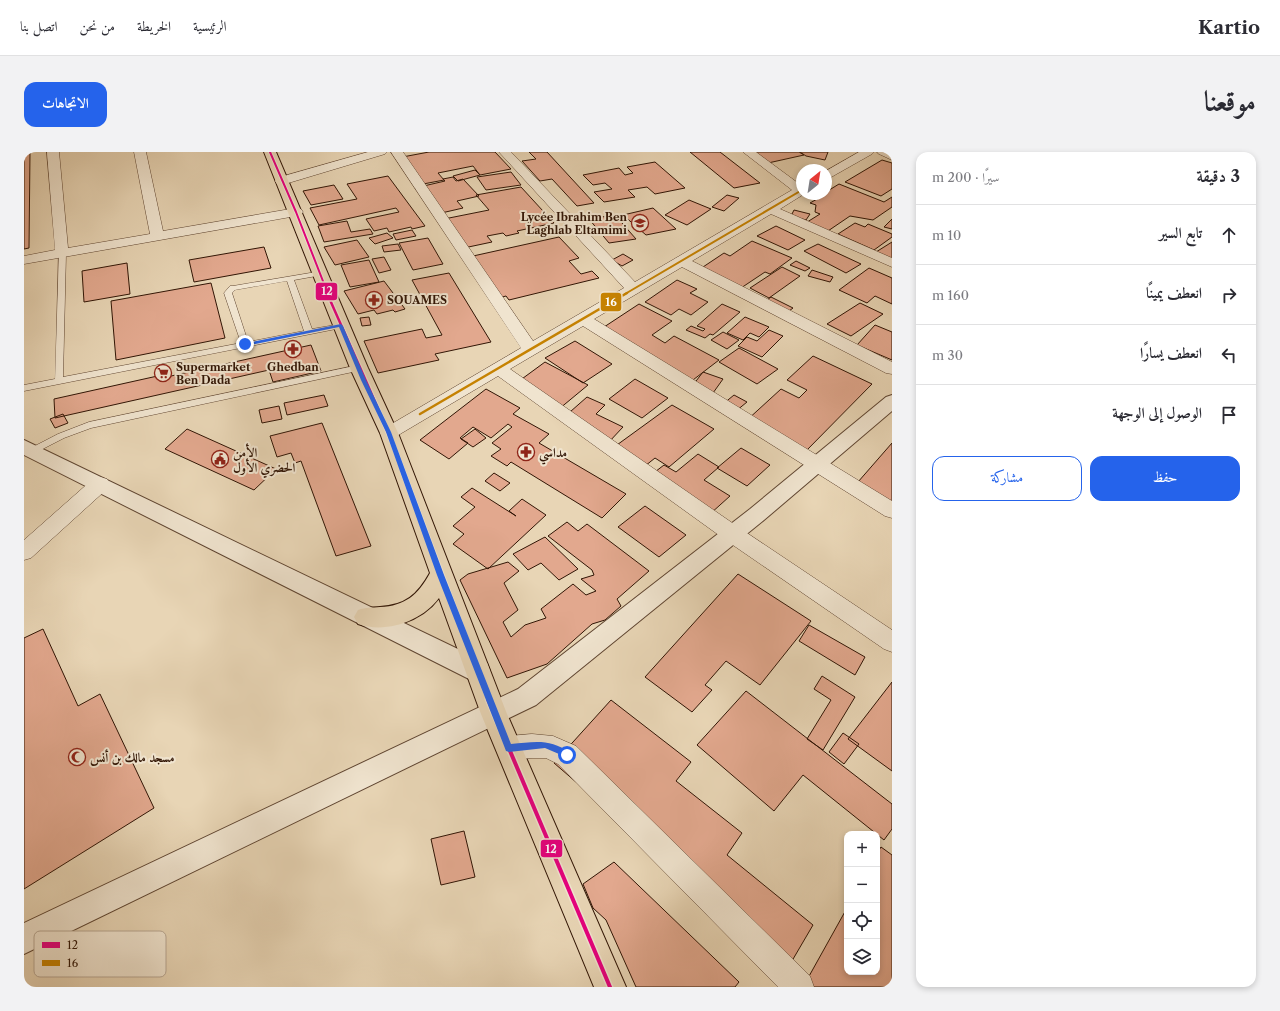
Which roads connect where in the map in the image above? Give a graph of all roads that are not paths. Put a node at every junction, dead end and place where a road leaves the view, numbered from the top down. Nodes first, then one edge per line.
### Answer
1 (53, 152) edge
2 (140, 152) edge
3 (270, 152) edge
4 (381, 152) edge
5 (398, 152) edge
6 (505, 152) edge
7 (749, 152) edge
8 (883, 152) edge
9 (864, 153) edge
10 (892, 156) edge
11 (832, 172) edge
12 (281, 181) junction
13 (796, 187) edge
14 (796, 194) edge
15 (770, 209) junction
16 (296, 212) junction
17 (157, 237) junction
18 (62, 253) junction
19 (24, 260) edge
20 (682, 261) junction
21 (892, 264) edge
22 (318, 273) junction
23 (290, 279) junction
24 (633, 290) junction
25 (583, 318) junction
26 (341, 326) junction
27 (309, 332) junction
28 (245, 344) junction
29 (530, 349) junction
30 (359, 368) junction
31 (498, 368) junction
32 (892, 369) edge
33 (59, 381) junction
34 (24, 388) edge
35 (892, 401) edge
36 (389, 432) junction
37 (28, 449) edge
38 (819, 466) junction
39 (100, 484) junction
40 (892, 511) edge
41 (734, 535) junction
42 (24, 552) edge
43 (441, 575) junction
44 (366, 617) junction
45 (892, 642) edge
46 (478, 671) junction
47 (494, 714) junction
48 (509, 748) junction
49 (41, 931) edge
50 (34, 934) edge
51 (24, 939) edge
52 (610, 987) edge
53 (799, 987) edge

1 - 18 street
2 - 17 street
3 - 12 main road
4 - 12 street
5 - 29 street
6 - 24 street
7 - 13 street
8 - 10 street
9 - 11 street
12 - 16 main road
14 - 15 street
15 - 20 street
15 - 21 street
16 - 17 street
16 - 22 main road
17 - 18 street
18 - 19 street
18 - 33 lane
20 - 24 street
20 - 32 street
22 - 23 lane
22 - 26 main road
23 - 27 lane
23 - 28 lane
24 - 25 street
25 - 29 street
25 - 38 street
26 - 27 lane
26 - 30 main road
27 - 28 lane
28 - 33 lane
29 - 31 street
30 - 36 main road
30 - 37 lane
31 - 36 street
31 - 41 street
33 - 34 lane
35 - 38 street
36 - 43 main road
37 - 39 street
38 - 40 street
38 - 41 street
39 - 42 street
39 - 44 street
41 - 45 street
41 - 47 street
43 - 44 main road
43 - 46 main road
44 - 46 street
46 - 47 main road
47 - 48 main road
47 - 49 street
48 - 52 main road
48 - 53 street
50 - 51 street

